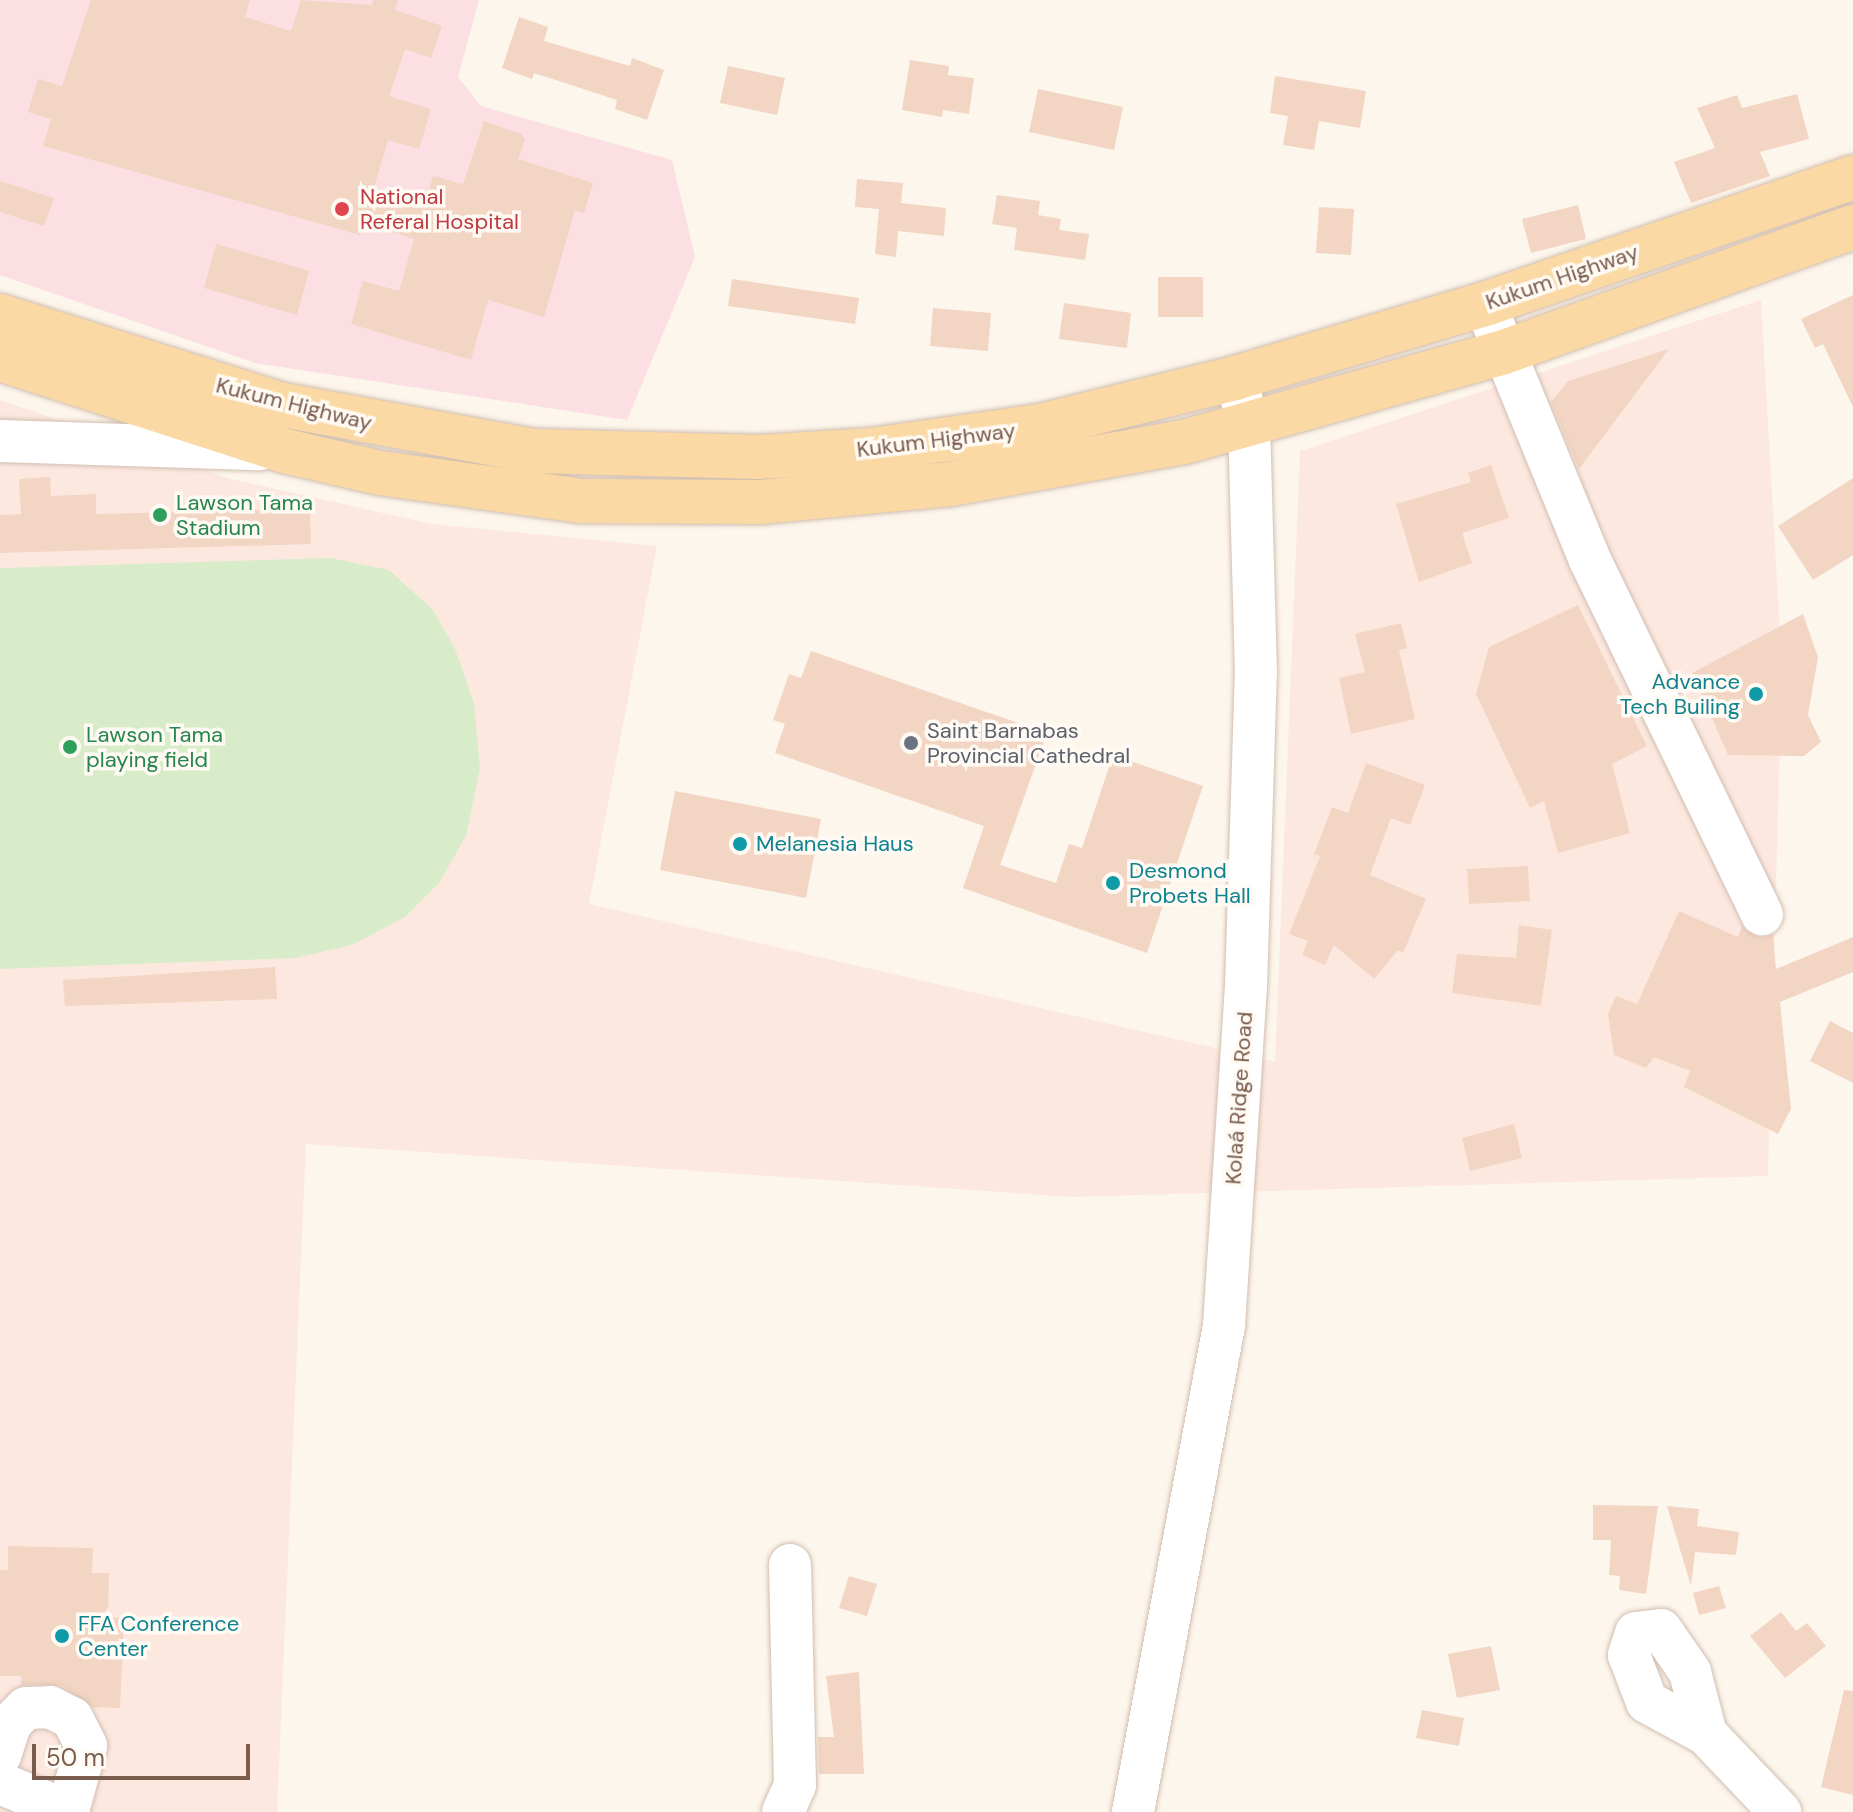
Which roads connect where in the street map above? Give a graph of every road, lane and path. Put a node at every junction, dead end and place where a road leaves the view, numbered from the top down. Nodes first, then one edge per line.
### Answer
1 (1853, 177) edge
2 (1853, 227) edge
3 (1485, 304) junction
4 (0, 316) edge
5 (1501, 353) junction
6 (0, 359) edge
7 (1235, 378) junction
8 (1249, 424) junction
9 (0, 441) edge
10 (281, 450) junction
11 (1762, 914) dead end
12 (790, 1565) dead end
13 (1706, 1734) dead end
14 (0, 1756) edge
15 (0, 1783) edge
16 (69, 1812) edge
17 (783, 1812) edge
18 (1133, 1812) edge
19 (1780, 1812) edge

1 - 3 main road, Kukum Highway
2 - 5 main road, Kukum Highway
3 - 5 street
3 - 7 main road, Kukum Highway
4 - 7 main road, Kukum Highway
5 - 8 main road, Kukum Highway
5 - 11 street
6 - 10 main road, Kukum Highway
7 - 8 street, Kolaá Ridge Road
8 - 10 main road, Kukum Highway
8 - 18 street, Kolaá Ridge Road
9 - 10 street
12 - 17 street
13 - 19 street
14 - 16 street
15 - 16 street

